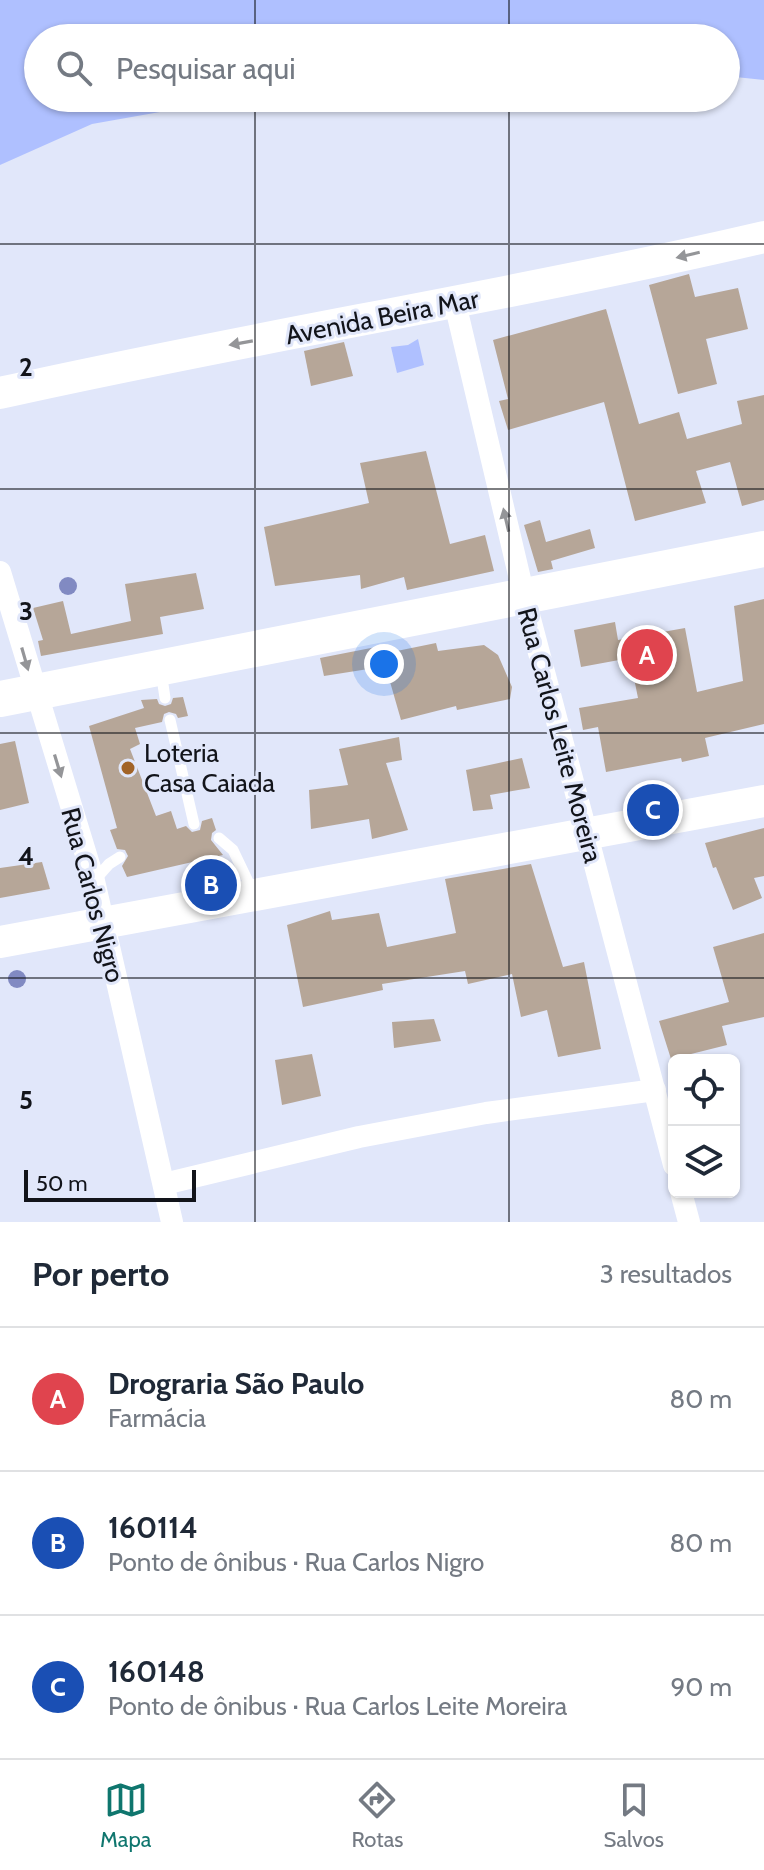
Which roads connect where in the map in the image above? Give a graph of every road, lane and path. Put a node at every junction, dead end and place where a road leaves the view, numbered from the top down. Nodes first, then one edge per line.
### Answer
1 (764, 237) edge
2 (455, 303) junction
3 (0, 393) edge
4 (764, 549) edge
5 (0, 572) edge
6 (524, 596) junction
7 (35, 692) junction
8 (0, 699) edge
9 (170, 720) dead end
10 (764, 801) edge
11 (194, 824) dead end
12 (586, 835) junction
13 (219, 838) dead end
14 (120, 857) dead end
15 (94, 881) junction
16 (255, 896) junction
17 (103, 924) junction
18 (0, 942) edge
19 (655, 1090) junction
20 (668, 1141) edge
21 (164, 1184) junction
22 (683, 1198) edge
23 (172, 1222) edge
24 (689, 1222) edge

1 -> 2 main road, Avenida Beira Mar
2 -> 3 main road, Avenida Beira Mar
6 -> 2 street, Rua Carlos Leite Moreira
4 - 6 main road
5 -> 7 street, Rua Carlos Nigro
6 - 7 main road
6 - 12 street, Rua Carlos Leite Moreira
7 - 8 main road
7 -> 15 street, Rua Carlos Nigro
9 - 11 lane
10 - 12 main road
12 - 16 main road
12 - 19 street, Rua Carlos Leite Moreira
13 - 16 lane
14 - 15 lane
15 - 17 street, Rua Carlos Nigro
16 - 17 main road
17 - 18 main road
17 - 21 street, Rua Carlos Nigro
19 - 20 street, Rua Carlos Leite Moreira
19 - 21 street
21 - 23 street, Rua Carlos Nigro
22 - 24 street

